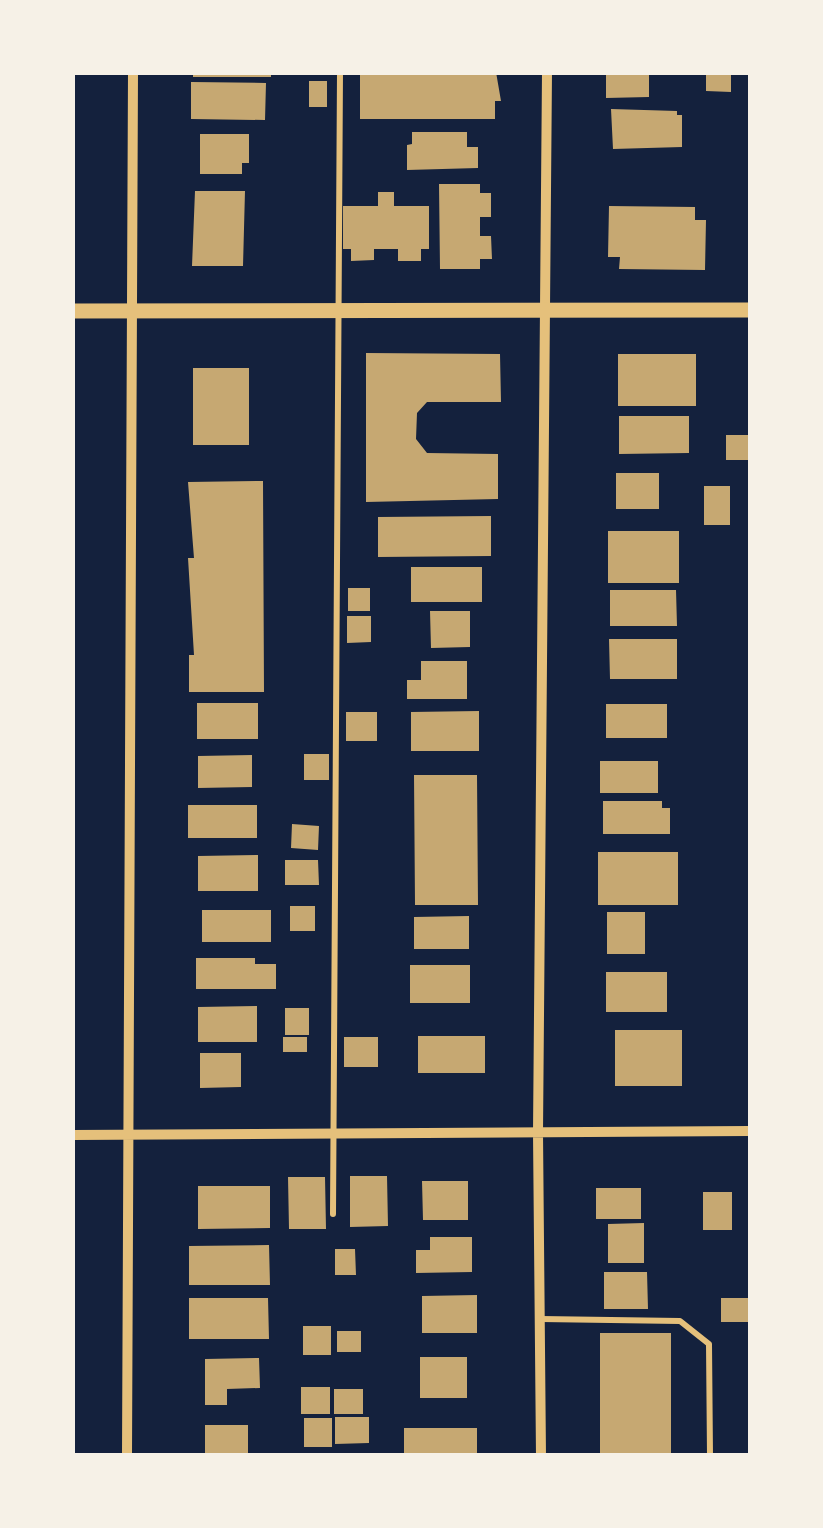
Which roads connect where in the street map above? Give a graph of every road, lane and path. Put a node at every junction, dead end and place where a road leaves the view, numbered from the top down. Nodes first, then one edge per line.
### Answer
1 (132, 72) edge
2 (340, 72) edge
3 (546, 72) edge
4 (340, 310) junction
5 (545, 310) junction
6 (750, 310) edge
7 (72, 311) edge
8 (130, 311) junction
9 (750, 1131) edge
10 (538, 1133) junction
11 (72, 1135) edge
12 (128, 1135) junction
13 (333, 1135) junction
14 (333, 1214) dead end
15 (542, 1319) junction
16 (127, 1456) edge
17 (541, 1456) edge
18 (710, 1456) edge

1 - 8 street
2 - 4 lane
3 - 5 street
4 - 5 street
4 - 8 street
4 - 13 lane
5 - 6 street
5 - 10 street
7 - 8 street
8 - 12 street
9 - 10 street
10 - 13 street
10 - 15 street
11 - 12 street
12 - 13 street
12 - 16 street
13 - 14 lane
15 - 17 street
15 - 18 lane

